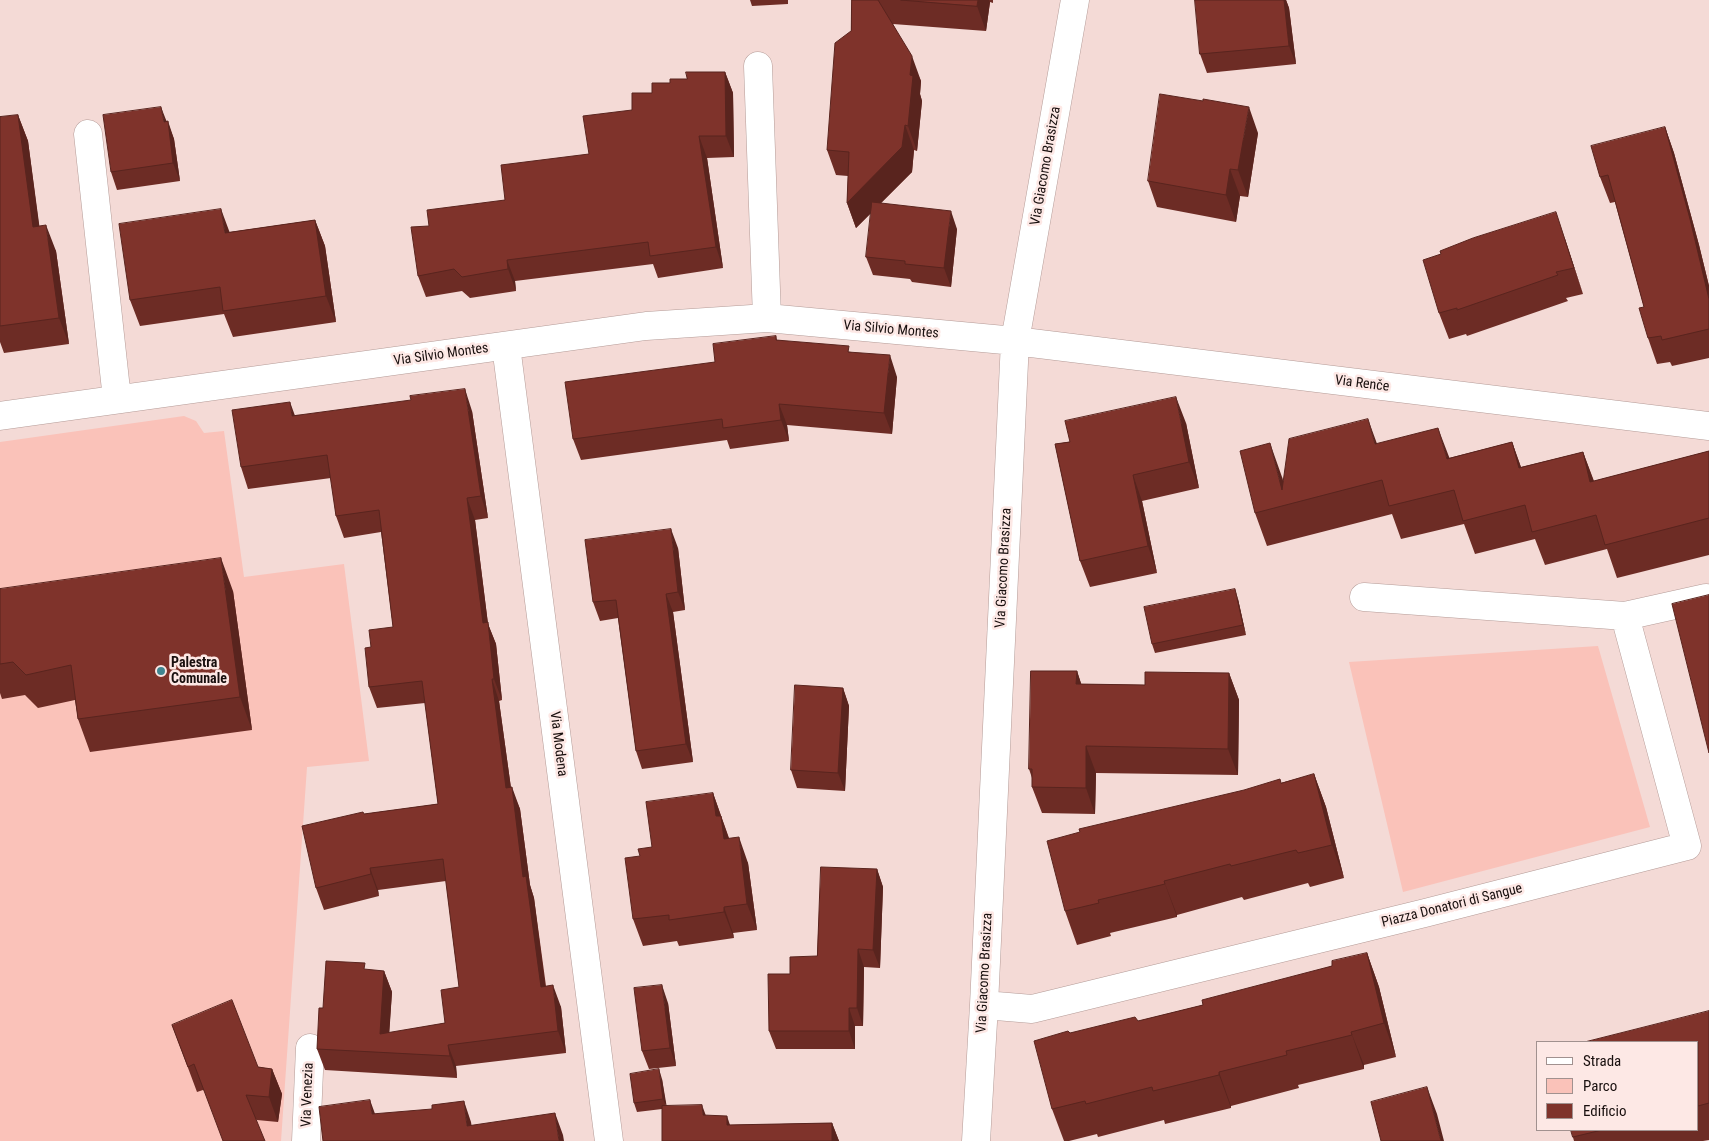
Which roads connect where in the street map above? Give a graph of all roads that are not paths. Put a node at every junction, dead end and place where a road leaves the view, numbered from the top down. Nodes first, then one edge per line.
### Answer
1 (1075, 0) edge
2 (758, 66) dead end
3 (88, 134) dead end
4 (766, 318) junction
5 (1015, 341) junction
6 (506, 346) junction
7 (117, 399) junction
8 (0, 416) edge
9 (1709, 426) edge
10 (1364, 597) dead end
11 (1706, 598) edge
12 (1625, 616) junction
13 (984, 1006) junction
14 (310, 1048) dead end
15 (306, 1141) edge
16 (609, 1141) edge
17 (976, 1141) edge

1 - 5 street, Via Giacomo Brasizza
2 - 4 street
3 - 7 street
4 - 5 street, Via Silvio Montes
4 - 6 street, Via Silvio Montes
5 - 9 street, Via Renče
5 - 13 street, Via Giacomo Brasizza
6 - 7 street, Via Silvio Montes
6 - 16 street, Via Modena
7 - 8 street, Via Silvio Montes
10 - 12 street
11 - 12 street
12 - 13 street, Piazza Donatori di Sangue
13 - 17 street, Via Giacomo Brasizza
14 - 15 street, Via Venezia

